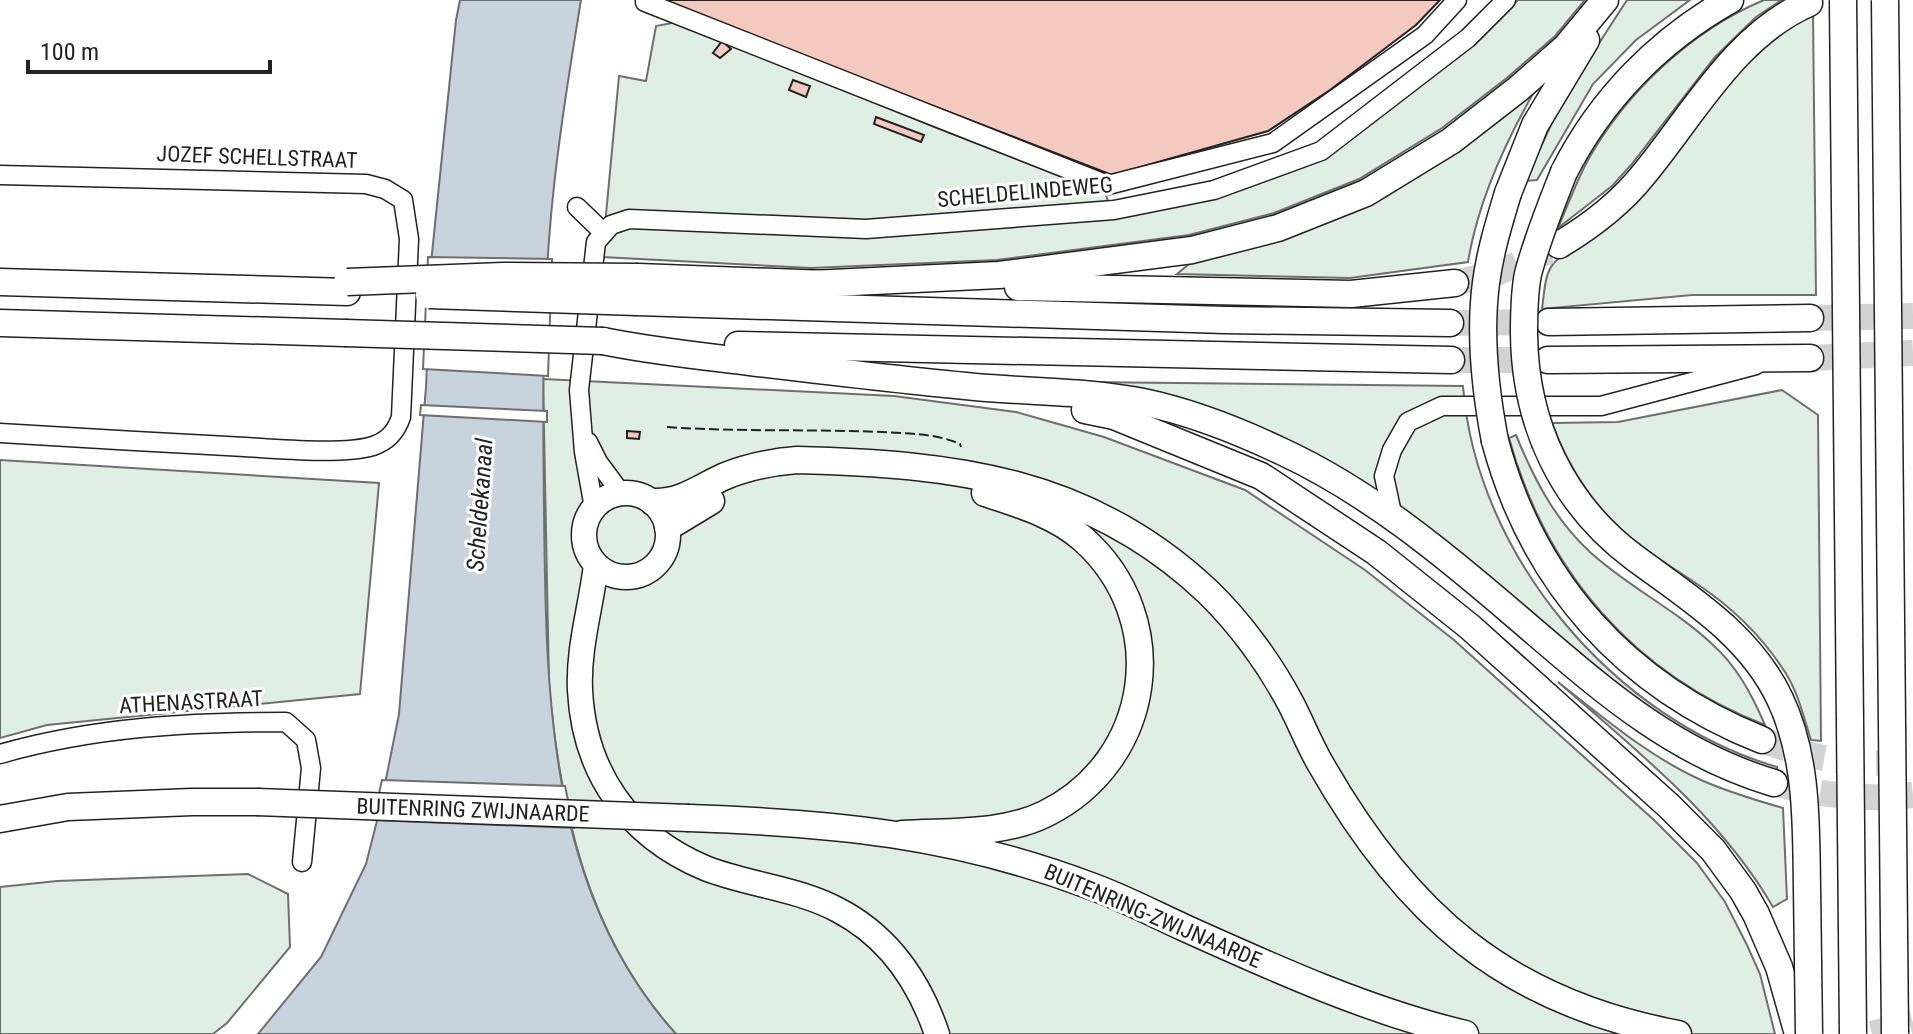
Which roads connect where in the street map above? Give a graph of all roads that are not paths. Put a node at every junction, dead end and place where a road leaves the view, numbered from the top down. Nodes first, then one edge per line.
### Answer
1 (645, 0) edge
2 (1457, 0) edge
3 (1506, 0) edge
4 (1605, 0) edge
5 (1612, 0) edge
6 (1730, 0) edge
7 (1843, 0) edge
8 (1885, 0) edge
9 (1809, 3) dead end
10 (0, 175) edge
11 (577, 207) dead end
12 (604, 233) junction
13 (1559, 245) tunnel mouth
14 (0, 282) edge
15 (1455, 283) tunnel mouth
16 (811, 284) junction
17 (638, 290) junction
18 (1810, 318) tunnel mouth
19 (1549, 322) tunnel mouth
20 (0, 323) edge
21 (1450, 323) tunnel mouth
22 (593, 342) junction
23 (635, 345) junction
24 (1810, 358) tunnel mouth
25 (1778, 359) junction
26 (1451, 360) tunnel mouth
27 (1548, 360) tunnel mouth
28 (972, 386) junction
29 (582, 432) junction
30 (0, 433) edge
31 (621, 493) junction
32 (653, 502) junction
33 (594, 508) junction
34 (1393, 518) junction
35 (668, 527) junction
36 (596, 565) junction
37 (620, 577) junction
38 (588, 615) junction
39 (1762, 740) tunnel mouth
40 (0, 754) edge
41 (1774, 783) tunnel mouth
42 (689, 818) joint
43 (0, 819) edge
44 (902, 834) junction
45 (302, 862) dead end
46 (937, 1034) edge
47 (1465, 1034) edge
48 (1678, 1034) edge
49 (1798, 1034) edge
50 (1809, 1034) edge
51 (1853, 1034) edge
52 (1895, 1034) edge

1 - 2 street
3 - 12 street, SCHELDELINDEWEG
4 - 16 highway
5 - 39 highway, bridge
6 - 50 highway, bridge
7 - 51 highway, bridge
8 - 52 highway, bridge
9 - 13 highway
10 - 30 street, JOZEF SCHELLSTRAAT
11 - 12 street
12 - 22 street
14 - 17 highway, bridge
15 - 16 highway
16 - 17 highway
17 - 21 highway
18 - 19 highway
20 - 22 highway, bridge
22 - 23 highway
22 - 29 street
23 - 26 highway
23 - 28 highway
24 - 25 highway
25 - 27 highway
25 - 34 street
28 - 34 highway
28 - 49 highway
29 - 31 street
29 - 33 street
31 - 32 main road
31 - 33 main road
32 - 35 main road
32 - 48 highway
33 - 36 main road
34 - 41 highway
35 - 37 main road
35 - 44 highway
36 - 37 main road
36 - 38 main road
37 - 38 main road
38 - 46 main road
40 - 45 street, ATHENASTRAAT
42 - 43 highway, BUITENRING ZWIJNAARDE, bridge
42 - 44 highway, BUITENRING-ZWIJNAARDE
44 - 47 highway, BUITENRING-ZWIJNAARDE

